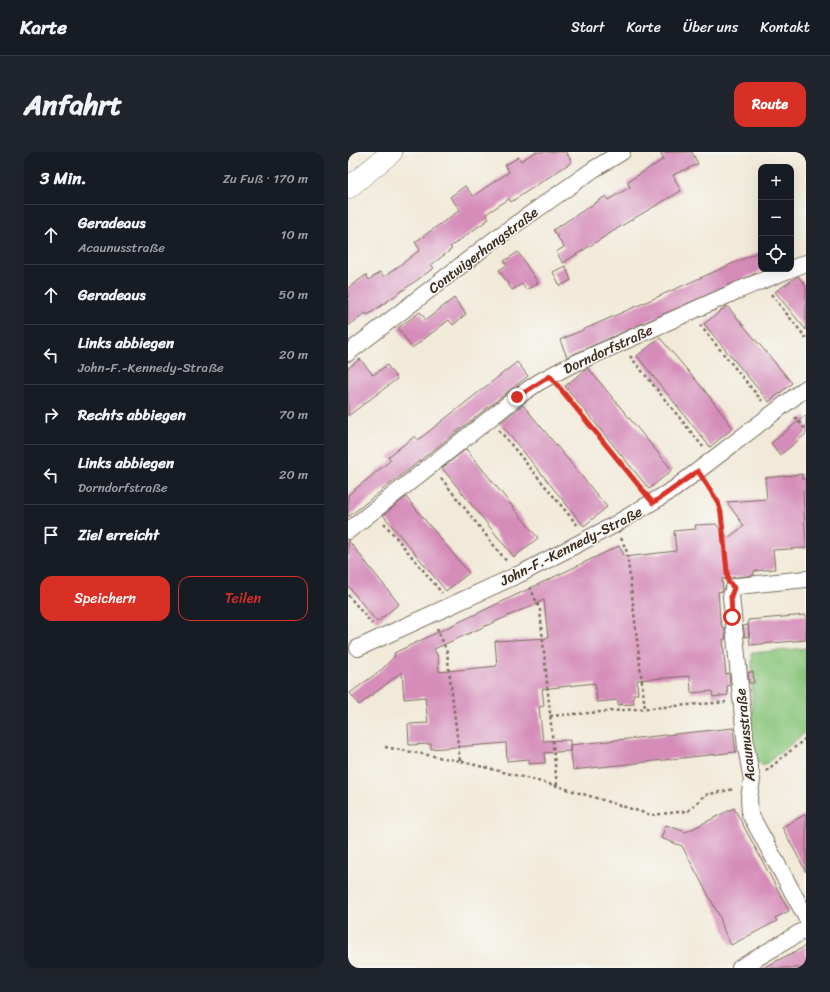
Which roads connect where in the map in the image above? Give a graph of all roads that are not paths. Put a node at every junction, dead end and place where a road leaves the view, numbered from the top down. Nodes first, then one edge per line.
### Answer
1 (392, 152) edge
2 (622, 152) edge
3 (348, 188) edge
4 (806, 263) edge
5 (794, 268) edge
6 (783, 272) edge
7 (348, 353) edge
8 (806, 388) edge
9 (348, 531) edge
10 (806, 579) edge
11 (358, 648) dead end
12 (806, 916) edge
13 (806, 929) edge
14 (740, 968) edge

1 - 3 main road
2 - 7 street, Contwigerhangstraße
4 - 5 street, Dorndorfstraße
6 - 9 street, Dorndorfstraße
8 - 11 street, John-F.-Kennedy-Straße
10 - 12 street, Acaunusstraße
13 - 14 street

